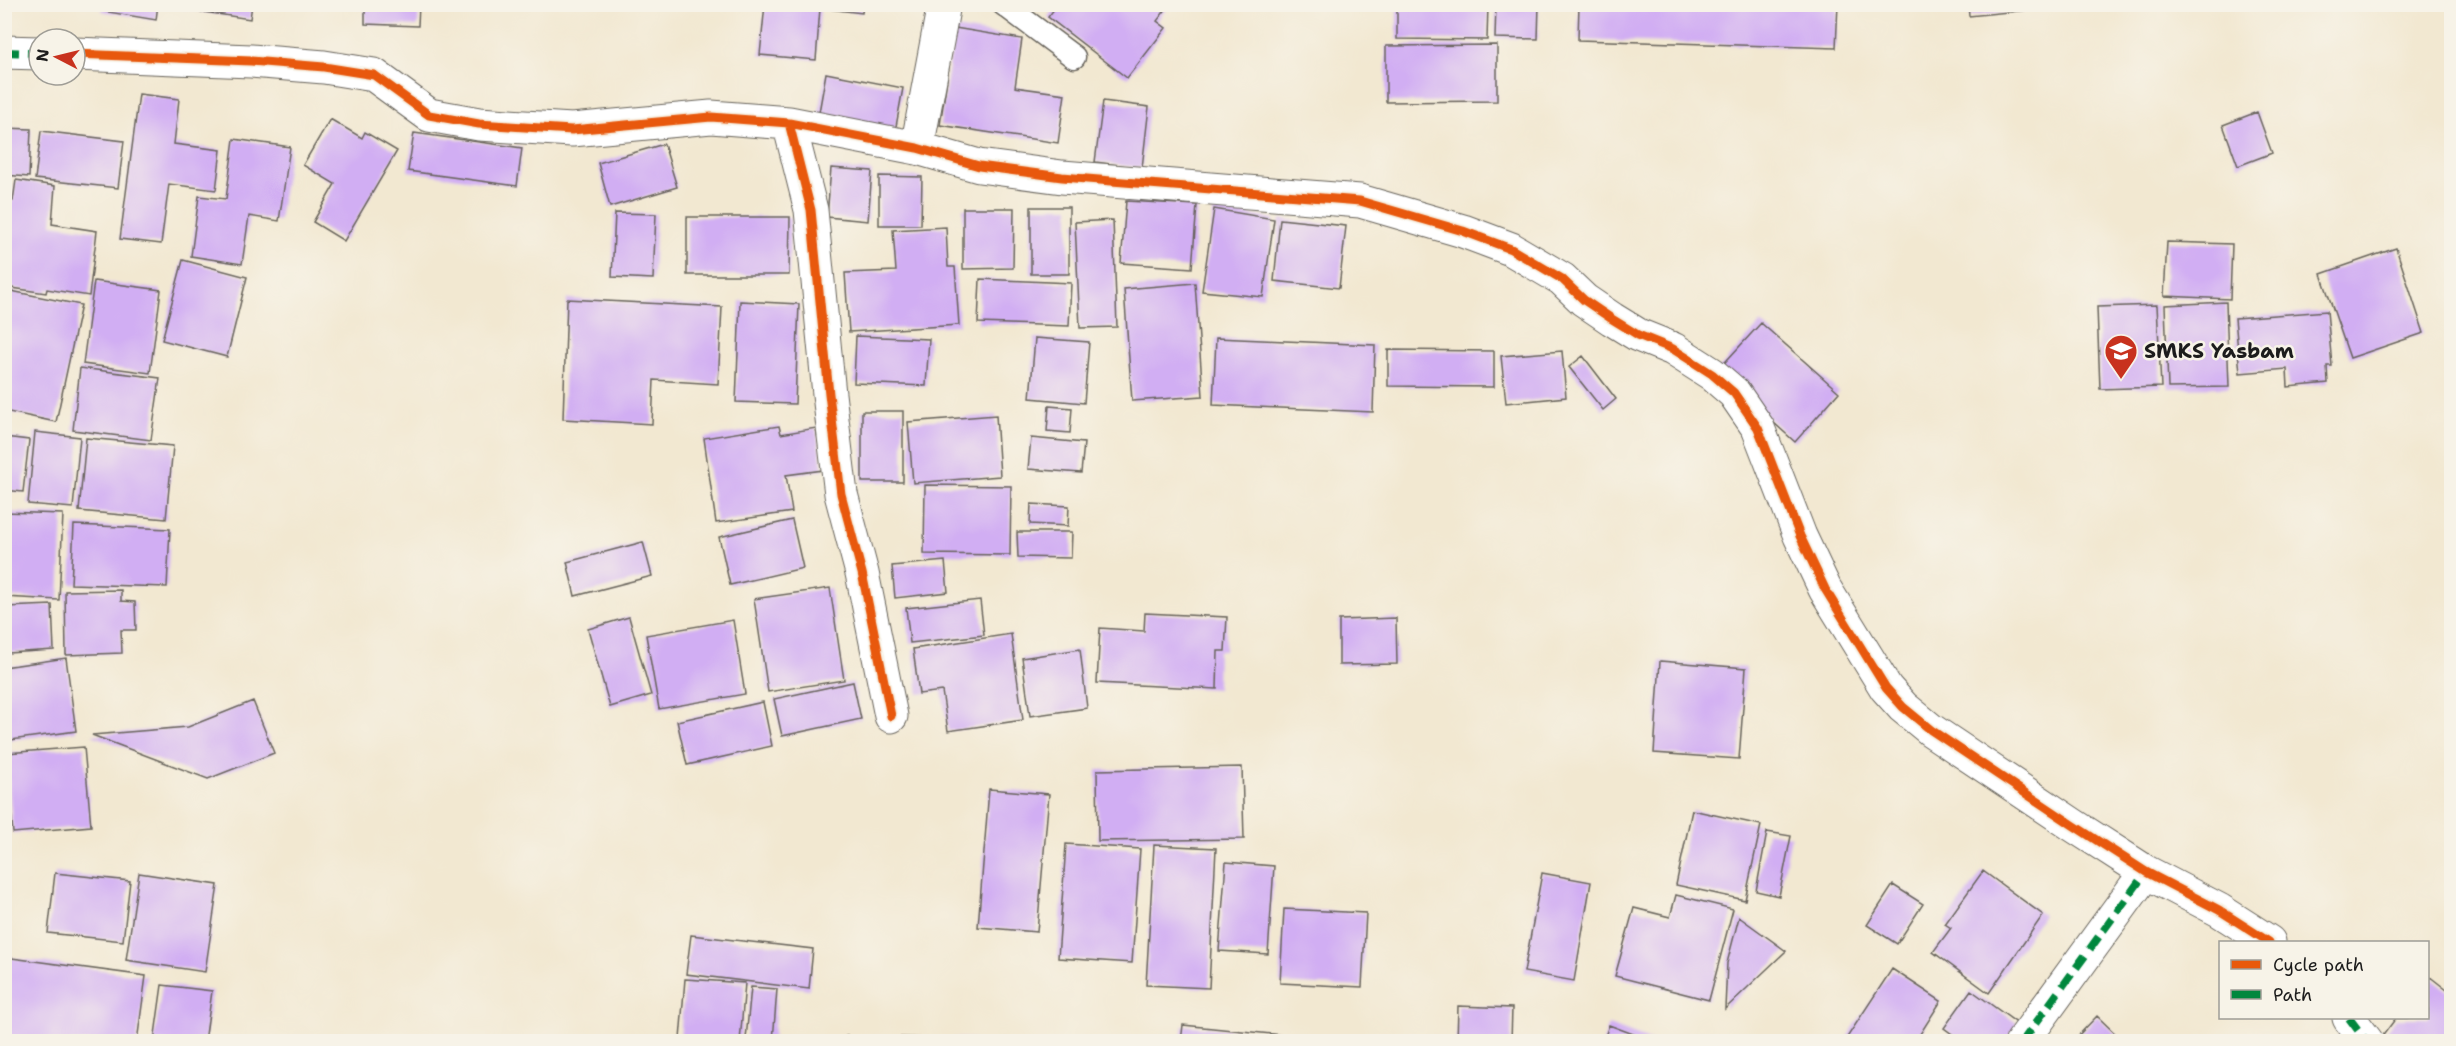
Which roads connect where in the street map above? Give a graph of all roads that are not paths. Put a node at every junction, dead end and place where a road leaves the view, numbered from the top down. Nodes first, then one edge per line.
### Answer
1 (944, 4) edge
2 (1003, 4) edge
3 (4, 52) edge
4 (27, 53) edge
5 (87, 54) edge
6 (1074, 57) dead end
7 (789, 123) junction
8 (917, 147) junction
9 (891, 716) dead end
10 (2146, 872) junction
11 (2267, 941) edge
12 (2350, 1019) edge
13 (2022, 1041) edge
14 (2367, 1041) edge

1 - 8 street
2 - 6 lane
3 - 4 street
5 - 7 street
7 - 8 street
7 - 9 street
8 - 10 street
10 - 11 street
10 - 13 street
12 - 14 street

